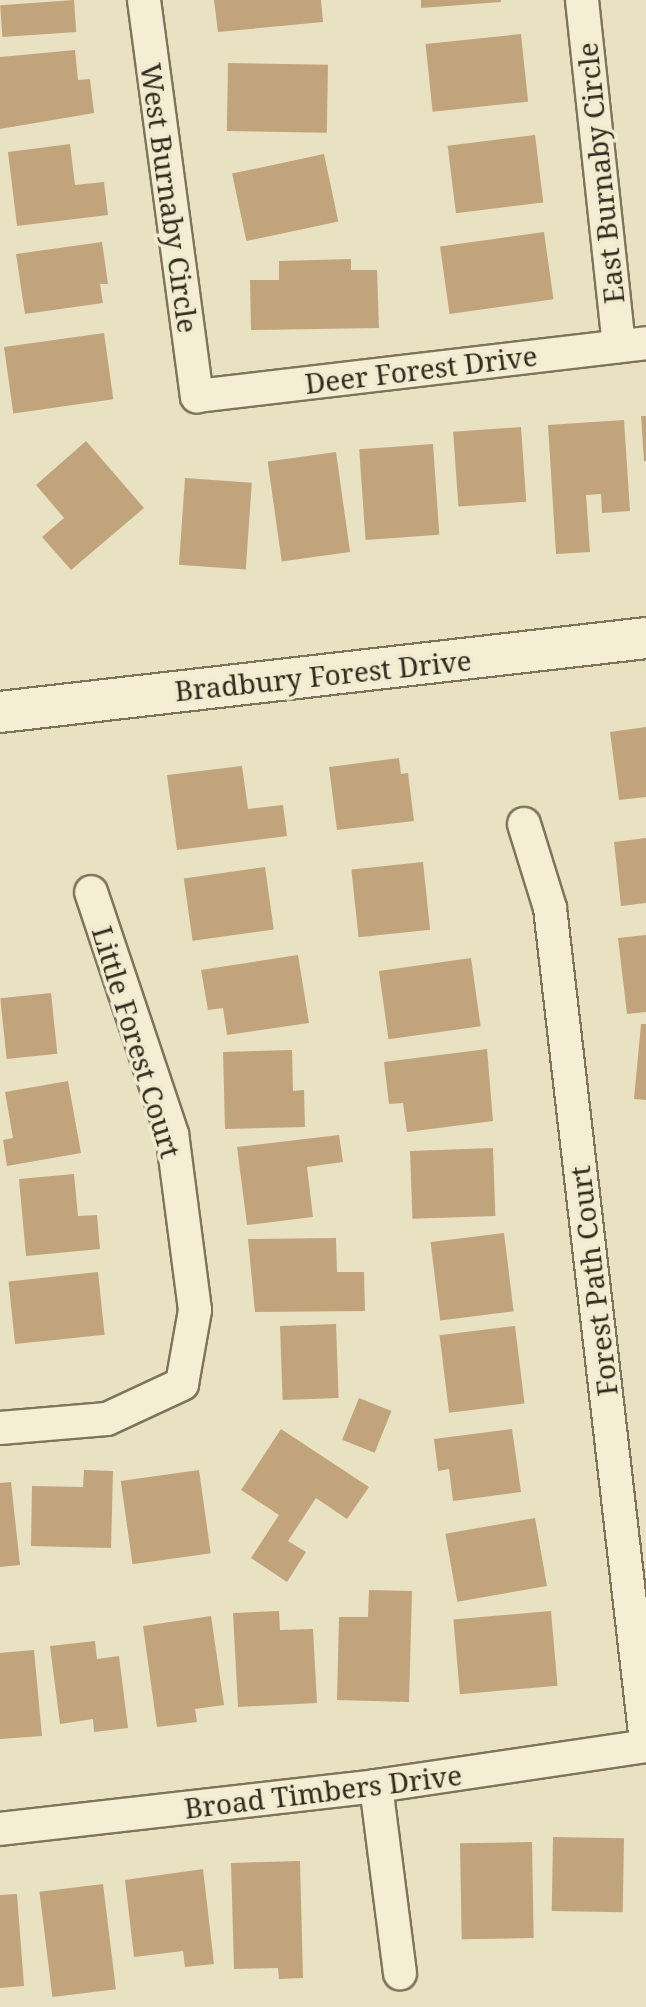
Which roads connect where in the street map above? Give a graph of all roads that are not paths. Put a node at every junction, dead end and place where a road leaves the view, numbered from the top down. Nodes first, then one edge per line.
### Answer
1 (144, 0) edge
2 (582, 0) edge
3 (632, 344) edge
4 (197, 396) joint
5 (646, 638) edge
6 (0, 712) edge
7 (524, 824) dead end
8 (91, 892) dead end
9 (0, 1428) edge
10 (646, 1744) edge
11 (376, 1786) junction
12 (0, 1829) edge
13 (400, 1973) dead end

1 - 4 street, West Burnaby Circle
2 - 3 street, East Burnaby Circle
3 - 4 street, Deer Forest Drive
5 - 6 street, Bradbury Forest Drive
7 - 10 street, Forest Path Court
8 - 9 street, Little Forest Court
10 - 11 street, Broad Timbers Drive
11 - 12 street, Broad Timbers Drive
11 - 13 street

